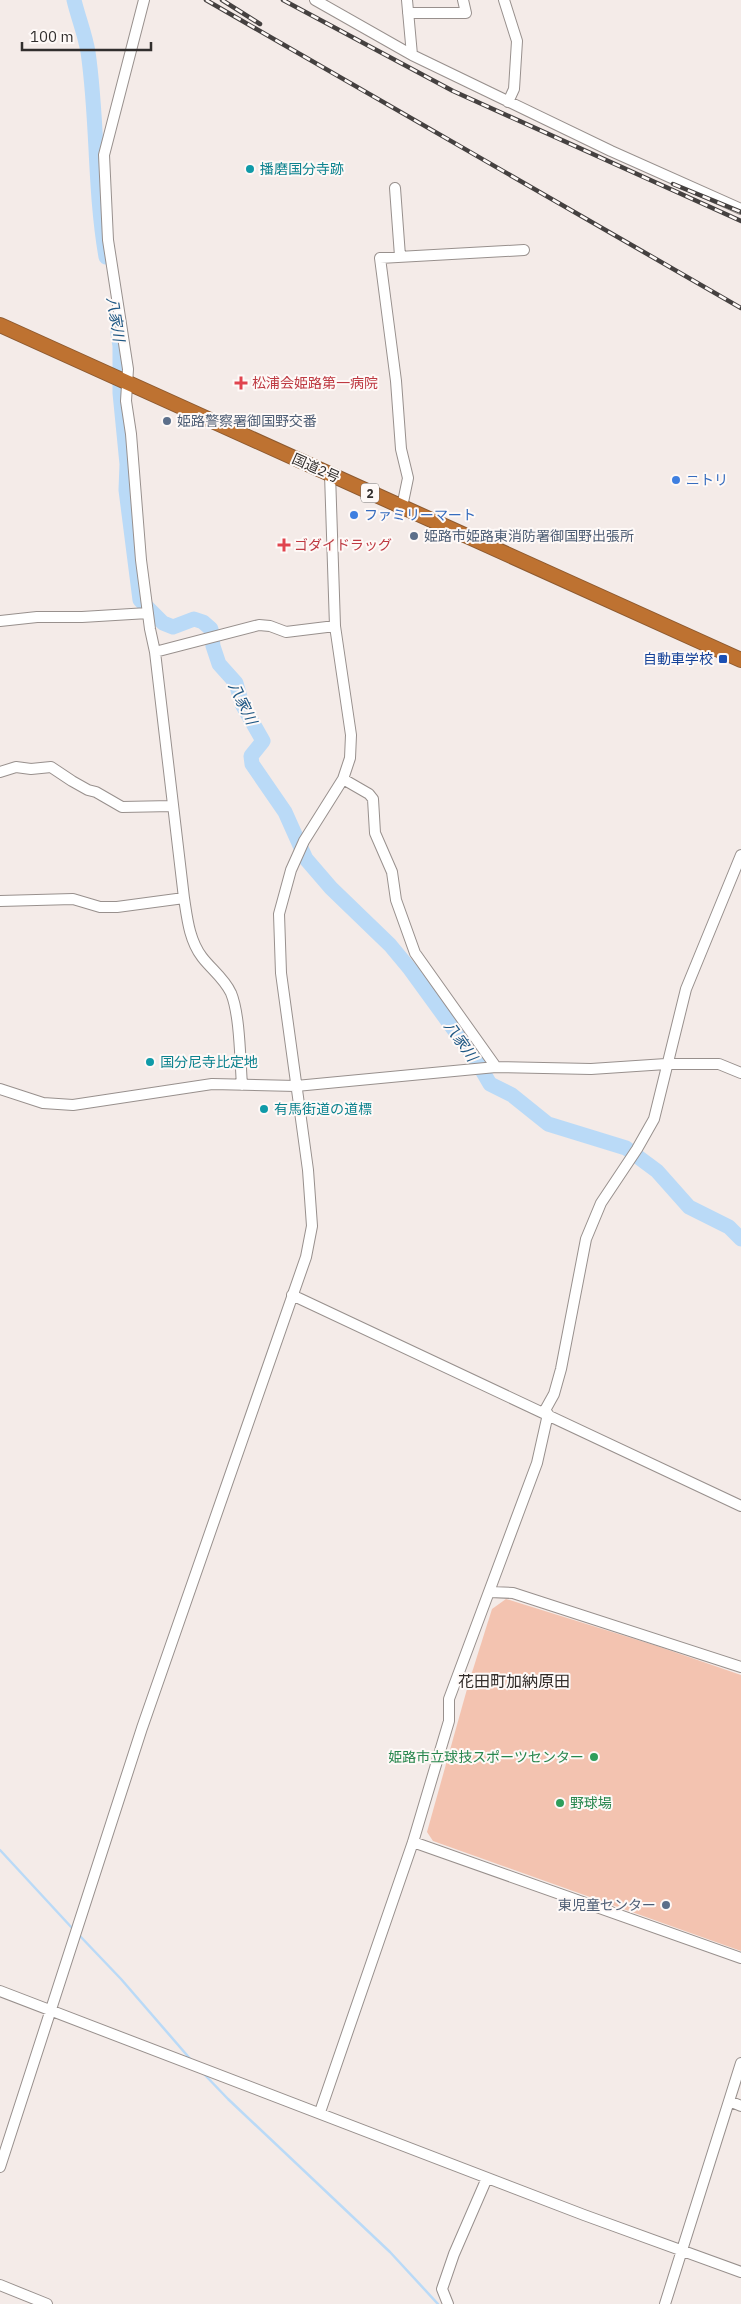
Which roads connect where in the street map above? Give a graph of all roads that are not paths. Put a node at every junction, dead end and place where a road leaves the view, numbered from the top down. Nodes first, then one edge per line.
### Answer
1 (144, 0) edge
2 (314, 0) edge
3 (407, 0) edge
4 (464, 0) edge
5 (504, 0) edge
6 (408, 13) junction
7 (412, 55) junction
8 (508, 102) junction
9 (395, 188) dead end
10 (741, 208) edge
11 (524, 250) dead end
12 (400, 256) junction
13 (0, 325) edge
14 (127, 382) junction
15 (330, 474) junction
16 (402, 507) junction
17 (148, 613) junction
18 (0, 621) edge
19 (335, 626) junction
20 (155, 652) junction
21 (741, 660) edge
22 (0, 772) edge
23 (343, 779) junction
24 (172, 806) junction
25 (741, 855) edge
26 (184, 898) junction
27 (0, 901) edge
28 (666, 1064) junction
29 (496, 1067) junction
30 (741, 1073) edge
31 (242, 1085) junction
32 (296, 1086) junction
33 (0, 1089) edge
34 (292, 1294) junction
35 (546, 1413) junction
36 (741, 1506) edge
37 (490, 1592) junction
38 (741, 1667) edge
39 (413, 1842) junction
40 (741, 1958) edge
41 (0, 1991) edge
42 (50, 2012) junction
43 (741, 2063) edge
44 (729, 2102) junction
45 (741, 2106) edge
46 (320, 2112) junction
47 (0, 2167) edge
48 (487, 2178) junction
49 (682, 2250) junction
50 (741, 2272) edge
51 (0, 2285) edge
52 (47, 2304) edge
53 (448, 2304) edge
54 (666, 2304) edge

1 - 14 street
2 - 7 street
3 - 6 street
4 - 6 street
5 - 8 street
6 - 7 street
7 - 8 street
8 - 10 street
9 - 12 street
11 - 12 street
12 - 16 street
13 - 14 highway, 国道2号 / 2
14 - 15 highway, 国道2号 / 2
14 - 17 street
15 - 16 highway, 国道2号 / 2
15 - 19 street
16 - 21 highway, 国道2号 / 2
17 - 18 street
17 - 20 street
19 - 20 street
19 - 23 street
20 - 24 street
22 - 24 street
23 - 29 street
23 - 32 street
24 - 26 street
25 - 28 street
26 - 27 street
26 - 31 street
28 - 29 street
28 - 30 street
28 - 35 street
29 - 32 street
31 - 32 street
31 - 33 street
32 - 34 street
34 - 35 street
34 - 42 street
35 - 36 street
35 - 37 street
37 - 38 street
37 - 39 street
39 - 40 street
39 - 46 street
41 - 42 street
42 - 46 street
42 - 47 street
43 - 44 street
44 - 45 street
44 - 49 street
46 - 48 street
48 - 49 street
48 - 53 street
49 - 50 street
49 - 54 street
51 - 52 street

